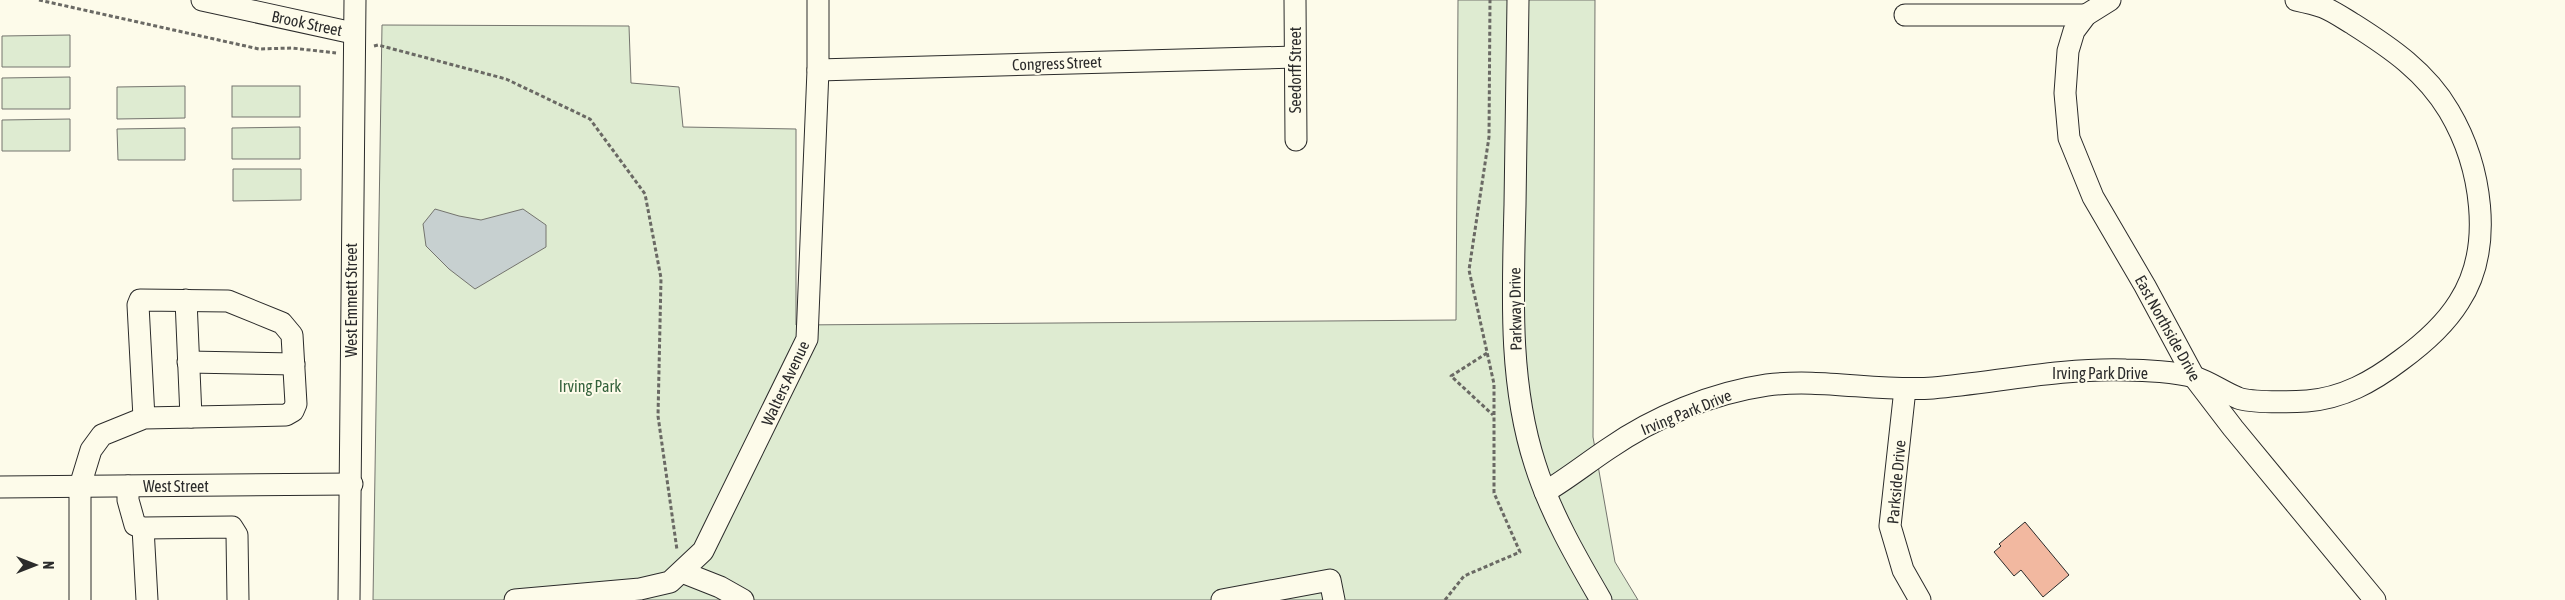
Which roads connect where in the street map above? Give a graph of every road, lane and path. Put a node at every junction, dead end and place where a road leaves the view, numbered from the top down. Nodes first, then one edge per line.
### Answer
1 (38, 0) edge
2 (202, 0) edge
3 (355, 0) edge
4 (818, 0) edge
5 (1295, 0) edge
6 (1490, 0) edge
7 (1518, 0) edge
8 (2110, 0) edge
9 (2296, 0) edge
10 (1905, 15) dead end
11 (2086, 15) junction
12 (353, 33) junction
13 (378, 45) dead end
14 (333, 54) dead end
15 (1295, 56) junction
16 (818, 70) junction
17 (1296, 140) dead end
18 (186, 300) junction
19 (1487, 353) junction
20 (188, 362) junction
21 (294, 364) junction
22 (2194, 377) junction
23 (1905, 389) junction
24 (1494, 416) junction
25 (191, 417) junction
26 (144, 418) junction
27 (352, 484) junction
28 (80, 486) junction
29 (128, 486) junction
30 (0, 487) edge
31 (1545, 492) junction
32 (143, 528) junction
33 (682, 572) junction
34 (80, 600) edge
35 (147, 600) edge
36 (238, 600) edge
37 (349, 600) edge
38 (515, 600) edge
39 (743, 600) edge
40 (1222, 600) edge
41 (1334, 600) edge
42 (1445, 600) edge
43 (1601, 600) edge
44 (1920, 600) edge
45 (2375, 600) edge

1 - 14 path
2 - 12 street, Brook Street
3 - 12 street, West Emmett Street
4 - 16 street, Walters Avenue
5 - 15 street, Seedorff Street
6 - 19 path
7 - 31 street, Parkway Drive
8 - 11 street
9 - 22 street, Irving Park Drive
10 - 11 street
11 - 22 street, East Northside Drive
12 - 27 street, West Emmett Street
13 - 33 path
15 - 16 street, Congress Street
15 - 17 street, Seedorff Street
16 - 33 street, Walters Avenue
18 - 20 street
18 - 21 street
18 - 26 street
19 - 24 path
19 - 24 path
20 - 21 street
20 - 25 street
21 - 25 street
22 - 23 street, Irving Park Drive
22 - 45 street, East Northside Drive
23 - 31 street, Irving Park Drive
23 - 44 street, Parkside Drive
24 - 42 path
25 - 26 street
26 - 28 street
27 - 29 street, West Street
27 - 37 street, West Emmett Street
28 - 29 street, West Street
28 - 30 street, West Street
28 - 34 street
29 - 32 street
31 - 43 street, Parkway Drive
32 - 35 street
32 - 36 street
33 - 38 street, Walters Avenue
33 - 39 street
40 - 41 street

